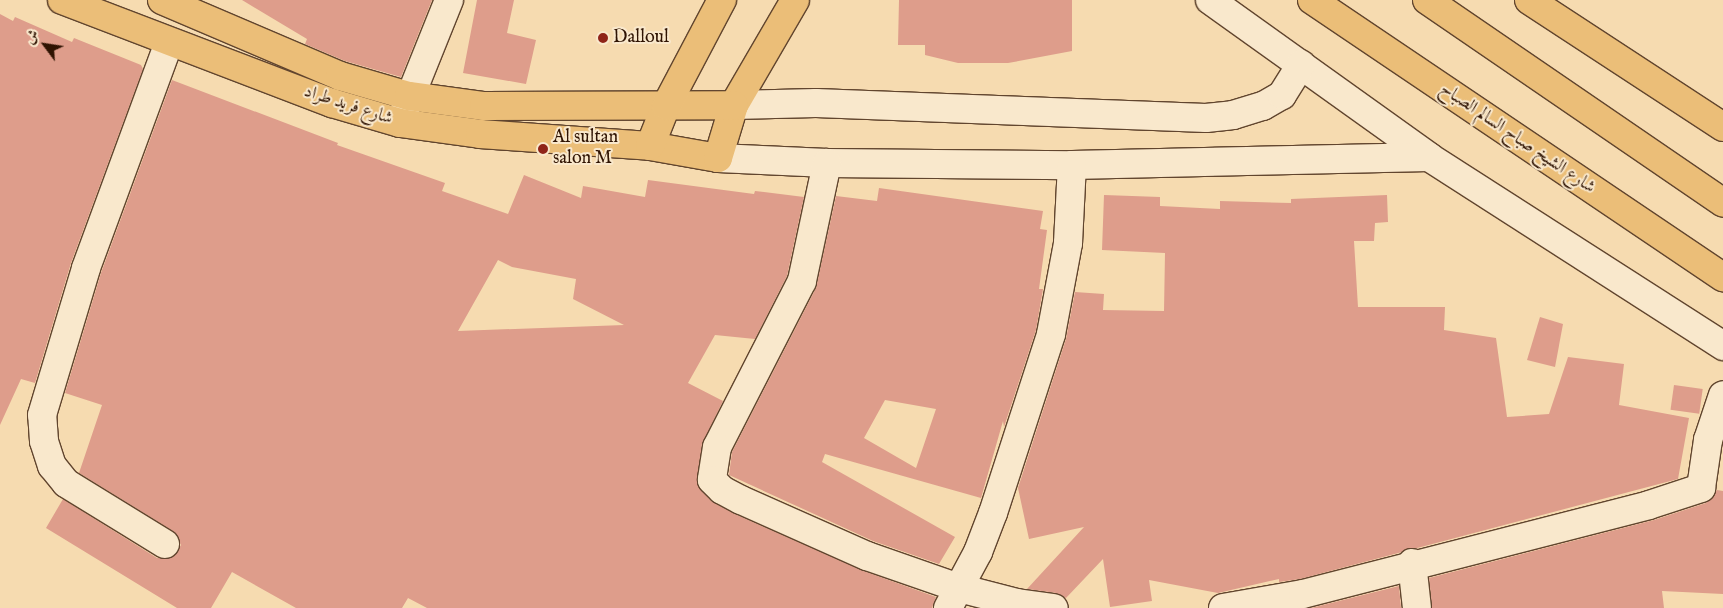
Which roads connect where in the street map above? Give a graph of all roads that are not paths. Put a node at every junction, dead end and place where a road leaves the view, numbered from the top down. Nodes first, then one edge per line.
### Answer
1 (62, 0) edge
2 (162, 0) edge
3 (449, 0) edge
4 (722, 0) edge
5 (795, 0) edge
6 (1210, 0) edge
7 (1312, 0) edge
8 (1427, 0) edge
9 (1529, 0) edge
10 (169, 43) junction
11 (1301, 65) junction
12 (409, 96) junction
13 (734, 105) junction
14 (666, 106) junction
15 (1719, 122) edge
16 (400, 123) junction
17 (650, 146) junction
18 (1429, 157) junction
19 (718, 158) junction
20 (827, 163) junction
21 (1072, 165) junction
22 (1723, 203) edge
23 (1723, 277) edge
24 (1723, 346) edge
25 (1723, 395) edge
26 (1712, 483) edge
27 (165, 544) dead end
28 (1412, 563) junction
29 (954, 598) edge
30 (1054, 608) edge
31 (1223, 608) edge
32 (1417, 608) edge

1 - 10 main road, شارع فريد طراد
2 - 12 main road, شارع فريد طراد
3 - 12 street
4 - 14 main road
5 - 13 main road
6 - 11 street
7 - 23 main road, شارع الشيخ صباح السالم الصباح
8 - 22 main road
9 - 15 main road
10 - 16 main road, شارع فريد طراد
10 - 27 street
11 - 13 street
11 - 18 street
12 - 14 main road, شارع فريد طراد
12 - 16 street
13 - 14 main road, شارع فريد طراد
13 - 19 main road
14 - 17 main road
16 - 17 main road, شارع فريد طراد
17 - 19 main road, شارع فريد طراد
18 - 21 street
18 - 24 street
19 - 20 street
20 - 21 street
20 - 29 street
21 - 29 street
25 - 26 street
26 - 28 street
28 - 31 street
28 - 32 street
29 - 30 street

